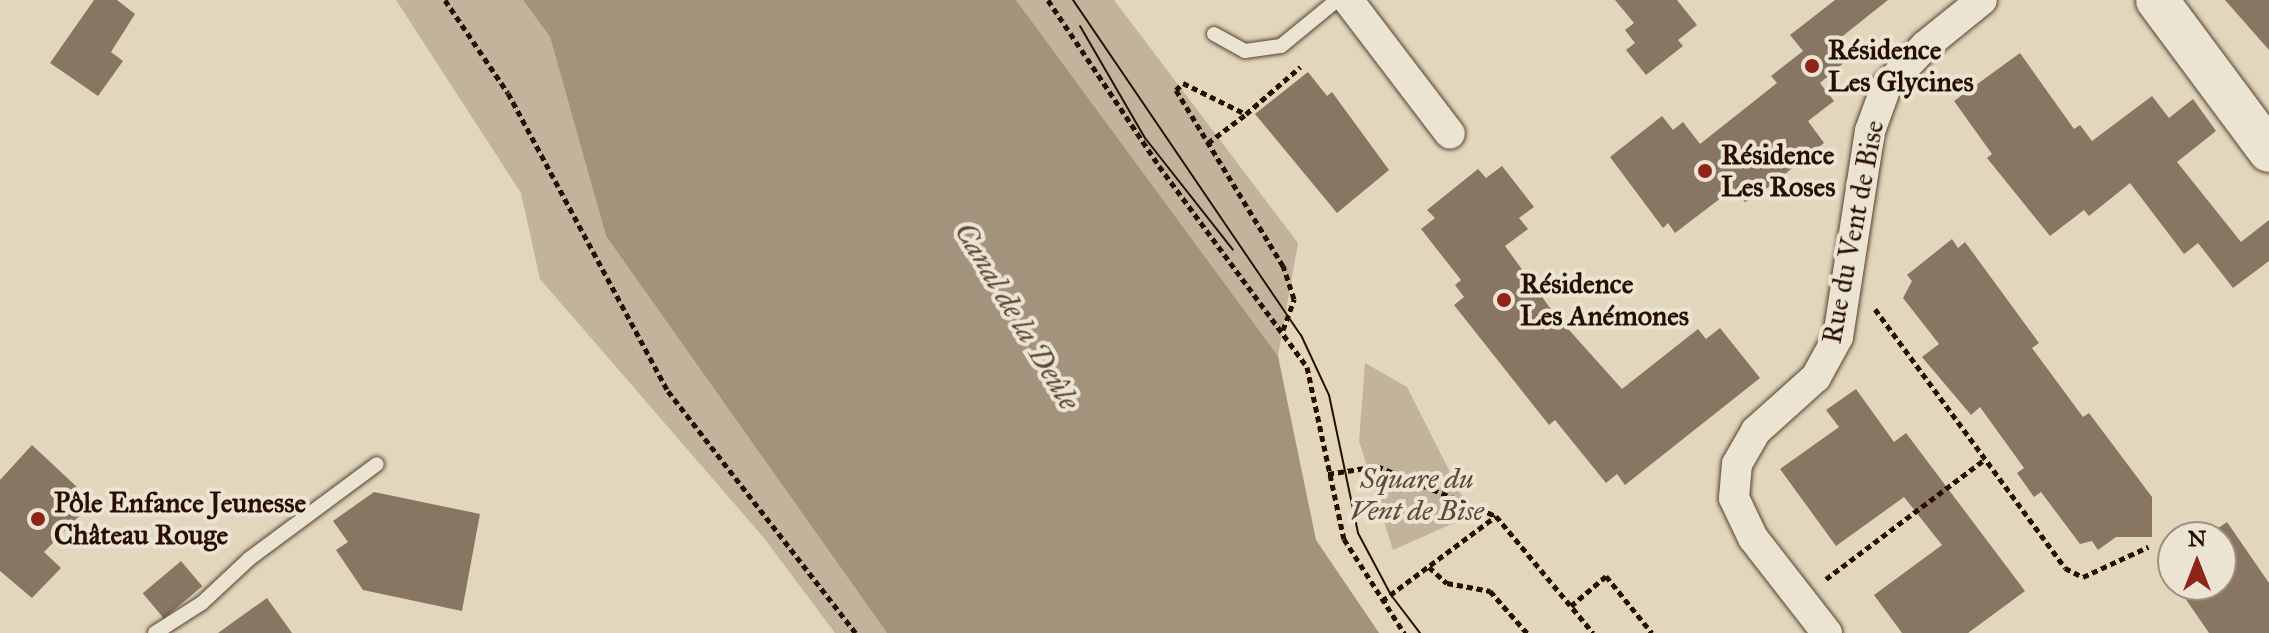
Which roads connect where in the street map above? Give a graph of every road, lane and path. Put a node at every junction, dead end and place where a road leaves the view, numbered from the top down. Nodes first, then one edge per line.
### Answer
1 (445, 0) edge
2 (1048, 0) edge
3 (1337, 0) edge
4 (1348, 0) edge
5 (1982, 0) edge
6 (2157, 0) edge
7 (1214, 34) dead end
8 (1302, 65) dead end
9 (1246, 114) junction
10 (1450, 134) dead end
11 (1208, 143) junction
12 (2269, 151) edge
13 (1849, 273) junction
14 (1283, 330) junction
15 (1985, 459) junction
16 (377, 464) dead end
17 (1328, 474) junction
18 (1496, 516) junction
19 (2148, 547) dead end
20 (1429, 567) junction
21 (1801, 600) junction
22 (1381, 601) junction
23 (1571, 606) junction
24 (1529, 632) edge
25 (155, 633) edge
26 (856, 633) edge
27 (1404, 633) edge
28 (1593, 633) edge
29 (1652, 633) edge
30 (1827, 633) edge

1 - 26 path
2 - 14 path
3 - 7 lane
4 - 10 street
5 - 13 street, Rue du Vent de Bise
6 - 12 street
8 - 9 path
9 - 11 path
9 - 11 path
11 - 14 path
13 - 15 path
13 - 21 street, Rue du Vent de Bise
14 - 17 path
15 - 19 path
15 - 21 path
16 - 25 lane
17 - 18 path
17 - 22 path
18 - 20 path
18 - 23 path
20 - 22 path
20 - 24 path
21 - 30 street, Rue du Vent de Bise
22 - 27 path
23 - 28 path
23 - 29 path

